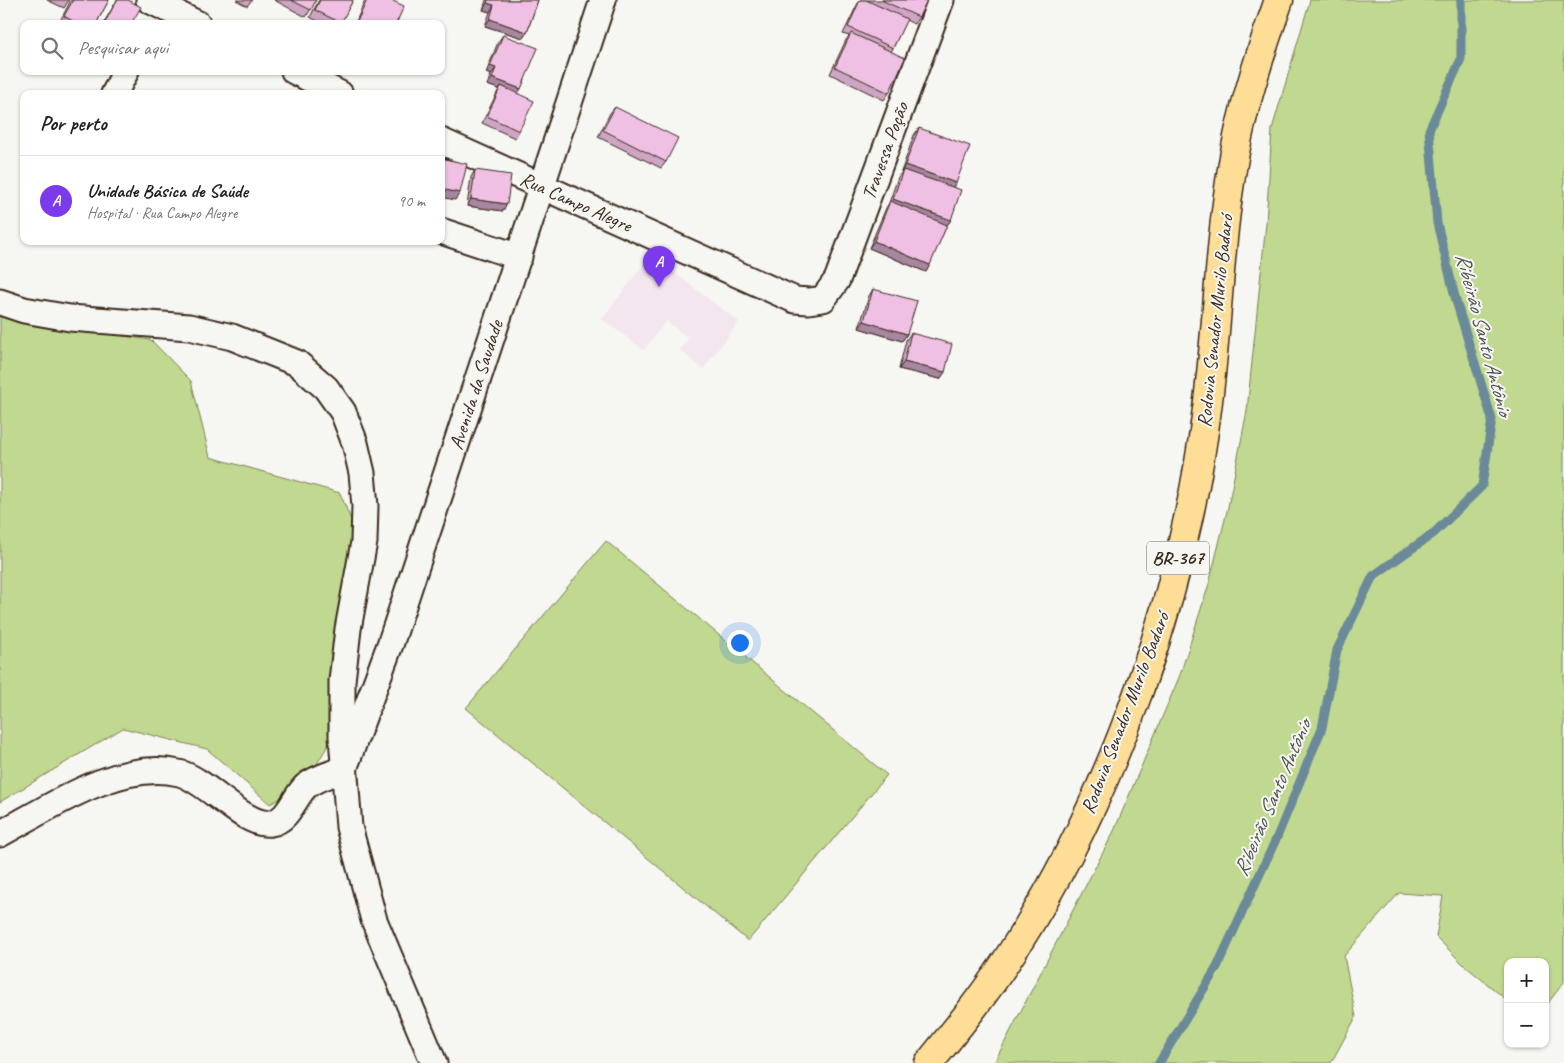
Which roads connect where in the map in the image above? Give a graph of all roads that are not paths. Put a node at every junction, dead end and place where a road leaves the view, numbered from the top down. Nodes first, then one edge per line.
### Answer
1 (603, 0) edge
2 (941, 0) edge
3 (1279, 0) edge
4 (153, 10) edge
5 (185, 20) edge
6 (124, 75) edge
7 (302, 75) edge
8 (116, 90) edge
9 (332, 90) edge
10 (445, 143) edge
11 (542, 187) junction
12 (445, 232) edge
13 (519, 257) junction
14 (823, 299) joint
15 (0, 302) edge
16 (344, 769) junction
17 (0, 834) edge
18 (434, 1063) edge
19 (929, 1063) edge

1 - 11 street, Avenida da Saudade
2 - 14 street, Travessa Poção
3 - 19 main road, Rodovia Senador Murilo Badaró / BR-367
4 - 5 street
6 - 8 street
7 - 9 street
10 - 11 street, Rua Campo Alegre
11 - 13 street, Avenida da Saudade
11 - 14 street, Rua Campo Alegre
12 - 13 street
13 - 16 street, Avenida da Saudade
15 - 16 street
16 - 17 street
16 - 18 street

